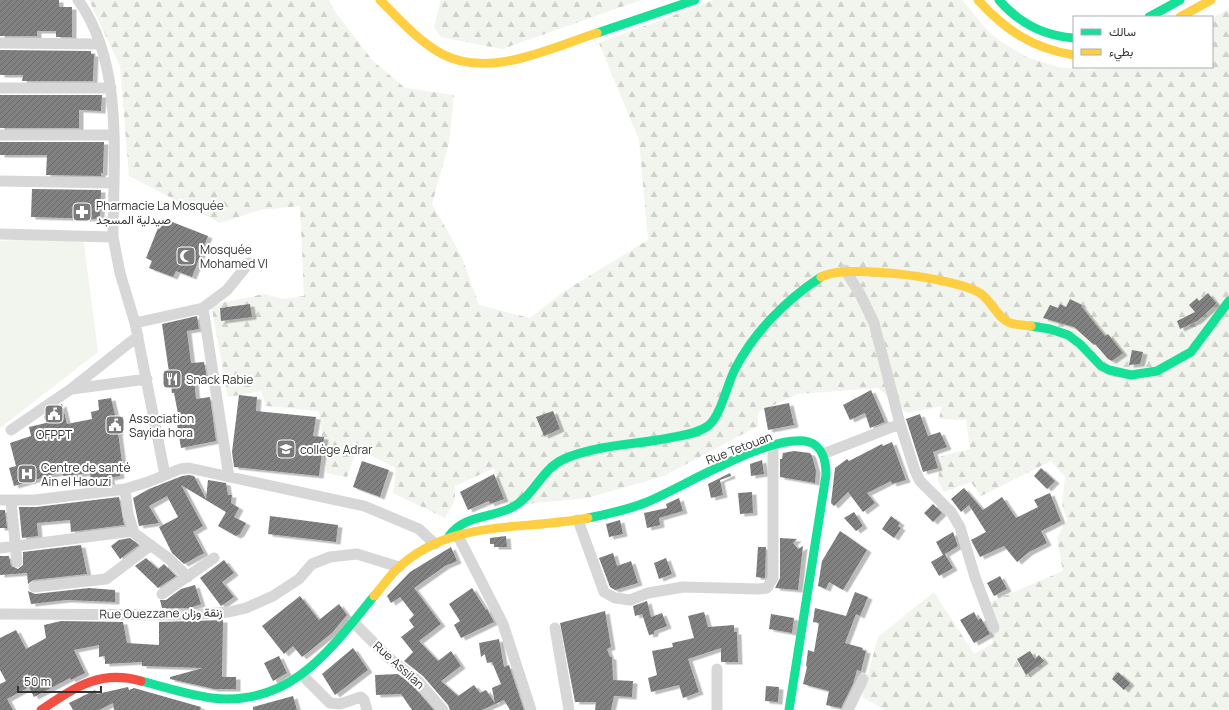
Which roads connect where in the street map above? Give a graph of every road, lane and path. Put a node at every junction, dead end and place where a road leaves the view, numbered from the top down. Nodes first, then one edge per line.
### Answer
1 (78, 0) edge
2 (380, 0) edge
3 (695, 0) edge
4 (978, 0) edge
5 (1000, 0) edge
6 (1180, 0) edge
7 (1211, 0) edge
8 (1151, 16) edge
9 (1182, 16) edge
10 (1073, 38) edge
11 (0, 43) edge
12 (100, 44) junction
13 (1073, 55) edge
14 (0, 88) edge
15 (111, 88) junction
16 (0, 135) edge
17 (114, 135) junction
18 (0, 181) edge
19 (113, 183) junction
20 (0, 234) edge
21 (113, 237) junction
22 (249, 263) dead end
23 (845, 270) junction
24 (1229, 302) edge
25 (203, 308) junction
26 (135, 323) junction
27 (138, 336) junction
28 (147, 379) junction
29 (71, 389) junction
30 (900, 424) junction
31 (11, 430) dead end
32 (773, 445) junction
33 (823, 454) junction
34 (165, 475) junction
35 (229, 477) junction
36 (125, 489) junction
37 (6, 501) edge
38 (578, 520) junction
39 (133, 531) junction
40 (453, 537) junction
41 (435, 544) junction
42 (151, 545) junction
43 (16, 547) junction
44 (0, 548) edge
45 (214, 558) dead end
46 (17, 562) dead end
47 (399, 567) junction
48 (188, 577) junction
49 (34, 587) dead end
50 (162, 594) dead end
51 (0, 614) edge
52 (353, 622) junction
53 (555, 628) dead end
54 (994, 628) dead end
55 (717, 669) dead end
56 (302, 675) junction
57 (863, 679) dead end
58 (41, 710) edge
59 (367, 710) edge
60 (443, 710) edge
61 (531, 710) edge
62 (569, 710) edge
63 (717, 710) edge
64 (789, 710) edge
65 (848, 710) edge

1 - 12 street
2 - 3 street
4 - 13 street
5 - 10 street
6 - 8 street
7 - 9 street
11 - 12 street
12 - 15 street
14 - 15 street
15 - 17 street
16 - 17 street
17 - 19 street
18 - 19 street
19 - 21 street
20 - 21 street
21 - 26 street
22 - 25 street
23 - 24 street
23 - 30 street
23 - 40 street
25 - 26 street
25 - 35 street
26 - 27 street
27 - 28 street
27 - 29 street
28 - 29 street
28 - 34 street
29 - 31 street
30 - 33 street
30 - 54 street
32 - 33 street, Rue Tetouan
32 - 38 street, Rue Tetouan
32 - 38 street
33 - 64 street
34 - 35 street
34 - 36 street
35 - 41 street
36 - 37 street
36 - 39 street
37 - 43 street
38 - 40 street, Rue Tetouan
39 - 42 street
39 - 43 street
40 - 41 street, Rue Tetouan
40 - 61 street
41 - 47 street, Rue Tetouan
42 - 48 street
42 - 49 street
43 - 44 street
43 - 46 street
45 - 48 street
47 - 51 street, Rue Ouezzane زنقة وزان
47 - 52 street, Rue Tetouan
48 - 50 street
52 - 56 street, Rue Tetouan
52 - 60 street, Rue Assilan
53 - 62 street
55 - 63 street
56 - 58 street, Rue Tetouan
56 - 59 street
57 - 65 street

